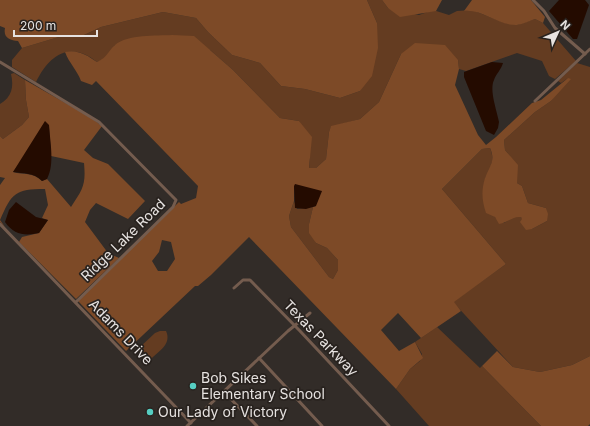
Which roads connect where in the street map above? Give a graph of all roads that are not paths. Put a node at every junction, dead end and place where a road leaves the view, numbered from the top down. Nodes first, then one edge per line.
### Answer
1 (533, 0) edge
2 (590, 49) edge
3 (585, 54) junction
4 (0, 62) edge
5 (535, 101) dead end
6 (0, 224) edge
7 (234, 288) dead end
8 (76, 302) junction
9 (310, 313) dead end
10 (295, 326) junction
11 (260, 358) junction
12 (224, 392) junction
13 (190, 425) edge
14 (257, 426) edge
15 (322, 426) edge
16 (389, 426) edge

1 - 3 street
2 - 3 street
3 - 5 street
4 - 8 street, Ridge Lake Road
6 - 8 street, Adams Drive
7 - 10 street, Texas Parkway
8 - 13 street, Adams Drive
9 - 10 street
10 - 11 street
10 - 16 street, Texas Parkway
11 - 12 street
11 - 15 street
12 - 13 street
12 - 14 street

